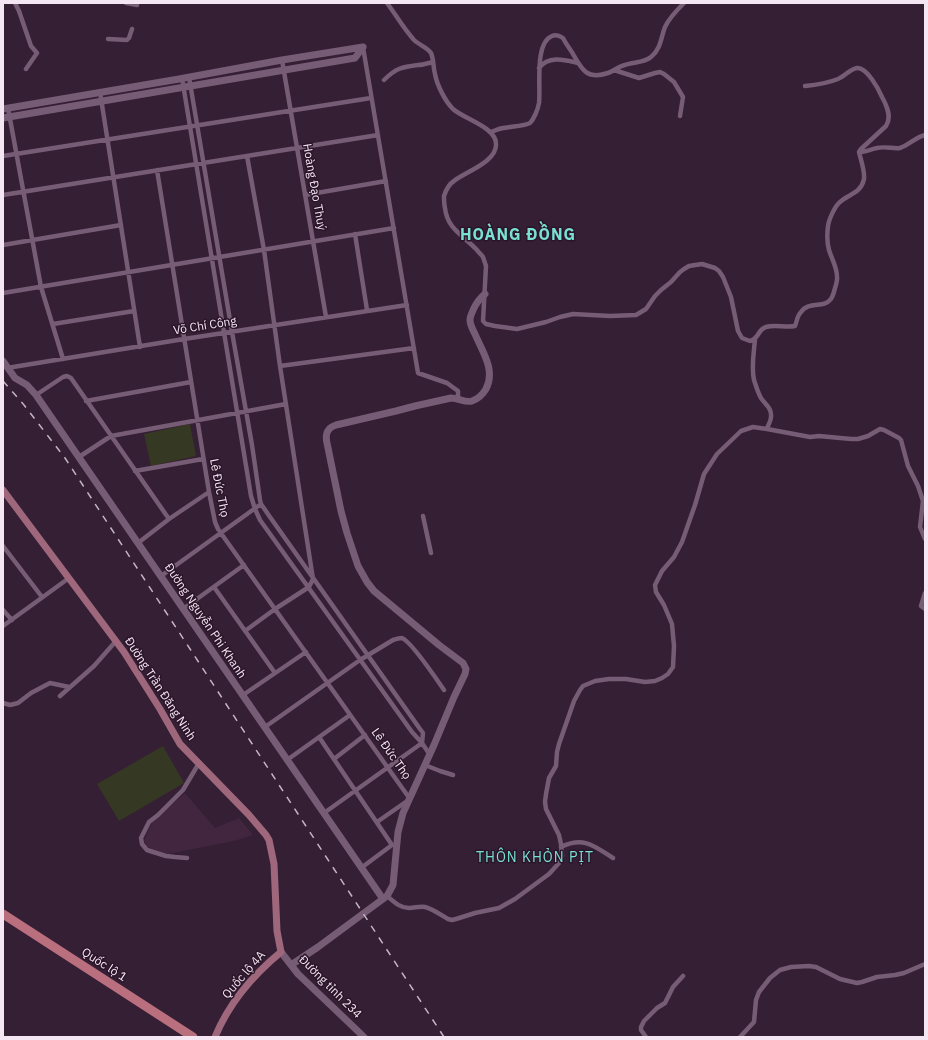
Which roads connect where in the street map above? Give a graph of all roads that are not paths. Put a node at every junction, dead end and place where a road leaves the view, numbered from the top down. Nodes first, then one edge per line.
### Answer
1 (15, 3) edge
2 (126, 3) edge
3 (387, 3) edge
4 (684, 3) edge
5 (137, 6) dead end
6 (132, 29) dead end
7 (108, 39) dead end
8 (363, 47) junction
9 (282, 60) junction
10 (433, 62) junction
11 (578, 63) junction
12 (26, 69) dead end
13 (539, 69) junction
14 (284, 70) junction
15 (614, 70) junction
16 (185, 78) junction
17 (384, 80) dead end
18 (187, 86) junction
19 (805, 86) dead end
20 (100, 92) junction
21 (371, 98) junction
22 (101, 101) junction
23 (5, 108) edge
24 (291, 111) junction
25 (680, 116) dead end
26 (6, 117) edge
27 (197, 126) junction
28 (190, 127) junction
29 (491, 132) junction
30 (378, 135) junction
31 (925, 135) edge
32 (107, 140) junction
33 (297, 148) junction
34 (859, 152) junction
35 (16, 154) junction
36 (3, 156) edge
37 (247, 156) junction
38 (203, 163) junction
39 (196, 164) junction
40 (157, 170) junction
41 (113, 177) junction
42 (386, 181) junction
43 (23, 192) junction
44 (3, 195) edge
45 (305, 195) junction
46 (121, 225) junction
47 (394, 228) junction
48 (354, 234) junction
49 (32, 240) junction
50 (313, 241) junction
51 (3, 245) edge
52 (264, 250) junction
53 (219, 257) junction
54 (212, 258) junction
55 (172, 265) junction
56 (128, 272) junction
57 (41, 287) junction
58 (3, 294) edge
59 (485, 294) junction
60 (406, 305) junction
61 (367, 310) junction
62 (134, 311) junction
63 (326, 317) junction
64 (53, 324) junction
65 (275, 325) junction
66 (232, 332) junction
67 (224, 333) junction
68 (184, 339) junction
69 (755, 339) junction
70 (140, 347) junction
71 (414, 348) junction
72 (63, 359) junction
73 (3, 361) edge
74 (280, 366) junction
75 (7, 368) junction
76 (191, 382) junction
77 (36, 395) junction
78 (458, 399) junction
79 (86, 400) junction
80 (286, 404) junction
81 (246, 411) junction
82 (237, 413) junction
83 (198, 420) junction
84 (767, 429) junction
85 (110, 436) junction
86 (79, 458) junction
87 (203, 459) junction
88 (134, 471) junction
89 (3, 490) edge
90 (209, 492) junction
91 (261, 504) junction
92 (255, 509) junction
93 (423, 516) dead end
94 (169, 520) junction
95 (221, 533) junction
96 (925, 539) edge
97 (138, 543) junction
98 (3, 546) edge
99 (431, 553) dead end
100 (244, 565) junction
101 (161, 576) junction
102 (69, 578) junction
103 (313, 578) junction
104 (214, 587) junction
105 (309, 587) junction
106 (925, 593) edge
107 (42, 597) junction
108 (184, 609) junction
109 (275, 609) junction
110 (925, 609) edge
111 (3, 610) edge
112 (12, 620) junction
113 (3, 626) edge
114 (245, 631) junction
115 (116, 641) junction
116 (306, 652) junction
117 (368, 655) junction
118 (360, 660) junction
119 (275, 673) junction
120 (328, 683) junction
121 (69, 687) junction
122 (444, 690) dead end
123 (243, 695) junction
124 (60, 696) dead end
125 (3, 703) edge
126 (350, 715) junction
127 (265, 727) junction
128 (365, 735) junction
129 (319, 737) junction
130 (422, 742) junction
131 (430, 755) junction
132 (334, 759) junction
133 (287, 760) junction
134 (199, 763) junction
135 (425, 766) junction
136 (388, 767) junction
137 (453, 775) dead end
138 (356, 791) junction
139 (410, 799) junction
140 (324, 813) junction
141 (377, 822) junction
142 (561, 847) junction
143 (187, 858) dead end
144 (613, 858) dead end
145 (361, 868) junction
146 (385, 898) junction
147 (3, 914) edge
148 (281, 952) junction
149 (925, 964) edge
150 (291, 965) junction
151 (683, 976) dead end
152 (193, 1037) edge
153 (215, 1037) edge
154 (364, 1037) edge
155 (646, 1037) edge
156 (740, 1037) edge

1 - 12 street
2 - 5 street
3 - 10 street
4 - 15 street
6 - 7 street
8 - 9 street
8 - 14 street
8 - 21 street
9 - 14 street, Hoàng Đạo Thuý
9 - 16 street
10 - 17 street
10 - 29 street
11 - 13 street
11 - 13 street
11 - 15 street
13 - 29 street
14 - 18 street
14 - 24 street, Hoàng Đạo Thuý
15 - 25 street
16 - 18 street
16 - 20 street
18 - 22 street
18 - 27 street
18 - 28 street
19 - 34 street
20 - 22 street
20 - 23 street
21 - 24 street
21 - 30 street
22 - 26 street
22 - 32 street
23 - 26 street
24 - 27 street
24 - 33 street, Hoàng Đạo Thuý
26 - 35 street
27 - 28 street
27 - 38 street
28 - 32 street
28 - 39 street
29 - 59 street
30 - 33 street
30 - 42 street
31 - 34 street
32 - 35 street
32 - 41 street
33 - 37 street
33 - 45 street, Hoàng Đạo Thuý
34 - 69 street
35 - 36 street
35 - 43 street
37 - 38 street
37 - 52 street
38 - 39 street
38 - 53 street
39 - 40 street
39 - 54 street
40 - 41 street
40 - 55 street, Lê Đức Thọ
41 - 43 street
41 - 46 street
42 - 45 street
42 - 47 street
43 - 44 street
43 - 49 street
45 - 50 street, Hoàng Đạo Thuý
46 - 49 street
46 - 56 street
47 - 48 street
47 - 60 street
48 - 50 street
48 - 61 street
49 - 51 street
49 - 57 street
50 - 52 street
50 - 63 street, Hoàng Đạo Thuý
52 - 53 street
52 - 65 street
53 - 54 street
53 - 66 street
54 - 55 street
54 - 67 street
55 - 56 street
55 - 68 street, Lê Đức Thọ
56 - 57 street
56 - 62 street
57 - 58 street
57 - 64 street
59 - 69 street
59 - 78 street
60 - 61 street, Võ Chí Công
60 - 71 street
61 - 63 street, Võ Chí Công
62 - 64 street
62 - 70 street
63 - 65 street, Võ Chí Công
64 - 72 street
65 - 66 street, Võ Chí Công
65 - 74 street
66 - 67 street, Võ Chí Công
66 - 81 street
67 - 68 street, Võ Chí Công
67 - 82 street
68 - 70 street, Võ Chí Công
68 - 76 street, Lê Đức Thọ
69 - 84 street
70 - 72 street, Võ Chí Công
71 - 74 street
71 - 78 street
72 - 75 street, Võ Chí Công
73 - 75 street, Đường Nguyễn Phi Khanh
74 - 80 street
75 - 77 street, Đường Nguyễn Phi Khanh
76 - 79 street
76 - 83 street, Lê Đức Thọ
77 - 79 street
77 - 86 street, Đường Nguyễn Phi Khanh
78 - 131 street
79 - 85 street
80 - 81 street
80 - 103 street
81 - 82 street
81 - 91 street
82 - 83 street
82 - 92 street
83 - 85 street
83 - 87 street, Lê Đức Thọ
84 - 96 street
84 - 142 street
85 - 86 street
85 - 88 street
86 - 97 street, Đường Nguyễn Phi Khanh
87 - 88 street
87 - 90 street, Lê Đức Thọ
88 - 94 street
89 - 102 main road, Đường Trần Đăng Ninh
90 - 94 street
90 - 95 street, Lê Đức Thọ
91 - 92 street
91 - 103 street
92 - 95 street
92 - 105 street
93 - 99 street
94 - 97 street
95 - 100 street, Lê Đức Thọ
95 - 101 street
97 - 101 street, Đường Nguyễn Phi Khanh
98 - 107 street
100 - 104 street
100 - 109 street, Lê Đức Thọ
101 - 108 street, Đường Nguyễn Phi Khanh
102 - 107 street
102 - 115 main road, Đường Trần Đăng Ninh
103 - 105 street
103 - 117 street
104 - 108 street
104 - 114 street
105 - 109 street
105 - 118 street
106 - 110 street
107 - 112 street
108 - 123 street, Đường Nguyễn Phi Khanh
109 - 114 street
109 - 116 street, Lê Đức Thọ
111 - 112 street
112 - 113 street
114 - 119 street
115 - 121 street
115 - 134 main road, Đường Trần Đăng Ninh
116 - 119 street
116 - 120 street, Lê Đức Thọ
117 - 118 street
117 - 122 street
117 - 130 street
118 - 120 street
118 - 130 street
119 - 123 street
120 - 126 street, Lê Đức Thọ
120 - 127 street
121 - 124 street
121 - 125 street
123 - 127 street, Đường Nguyễn Phi Khanh
126 - 128 street, Lê Đức Thọ
126 - 129 street
127 - 133 street, Đường Nguyễn Phi Khanh
128 - 132 street
128 - 136 street, Lê Đức Thọ
129 - 132 street
129 - 133 street
130 - 131 street
130 - 136 street
131 - 135 street
132 - 138 street
133 - 140 street, Đường Nguyễn Phi Khanh
134 - 143 street
134 - 148 main road, Đường Trần Đăng Ninh
135 - 137 street
135 - 139 street
136 - 138 street
136 - 139 street, Lê Đức Thọ
138 - 140 street
138 - 141 street
139 - 141 street
139 - 146 street
140 - 145 street, Đường Nguyễn Phi Khanh
141 - 145 street
142 - 144 street
142 - 146 street
145 - 146 street, Đường Nguyễn Phi Khanh
146 - 150 street
147 - 152 highway, Quốc lộ 1
148 - 150 street, Đường tỉnh 234
148 - 153 main road, Quốc lộ 4A
149 - 156 street
150 - 154 street, Đường tỉnh 234
151 - 155 street

